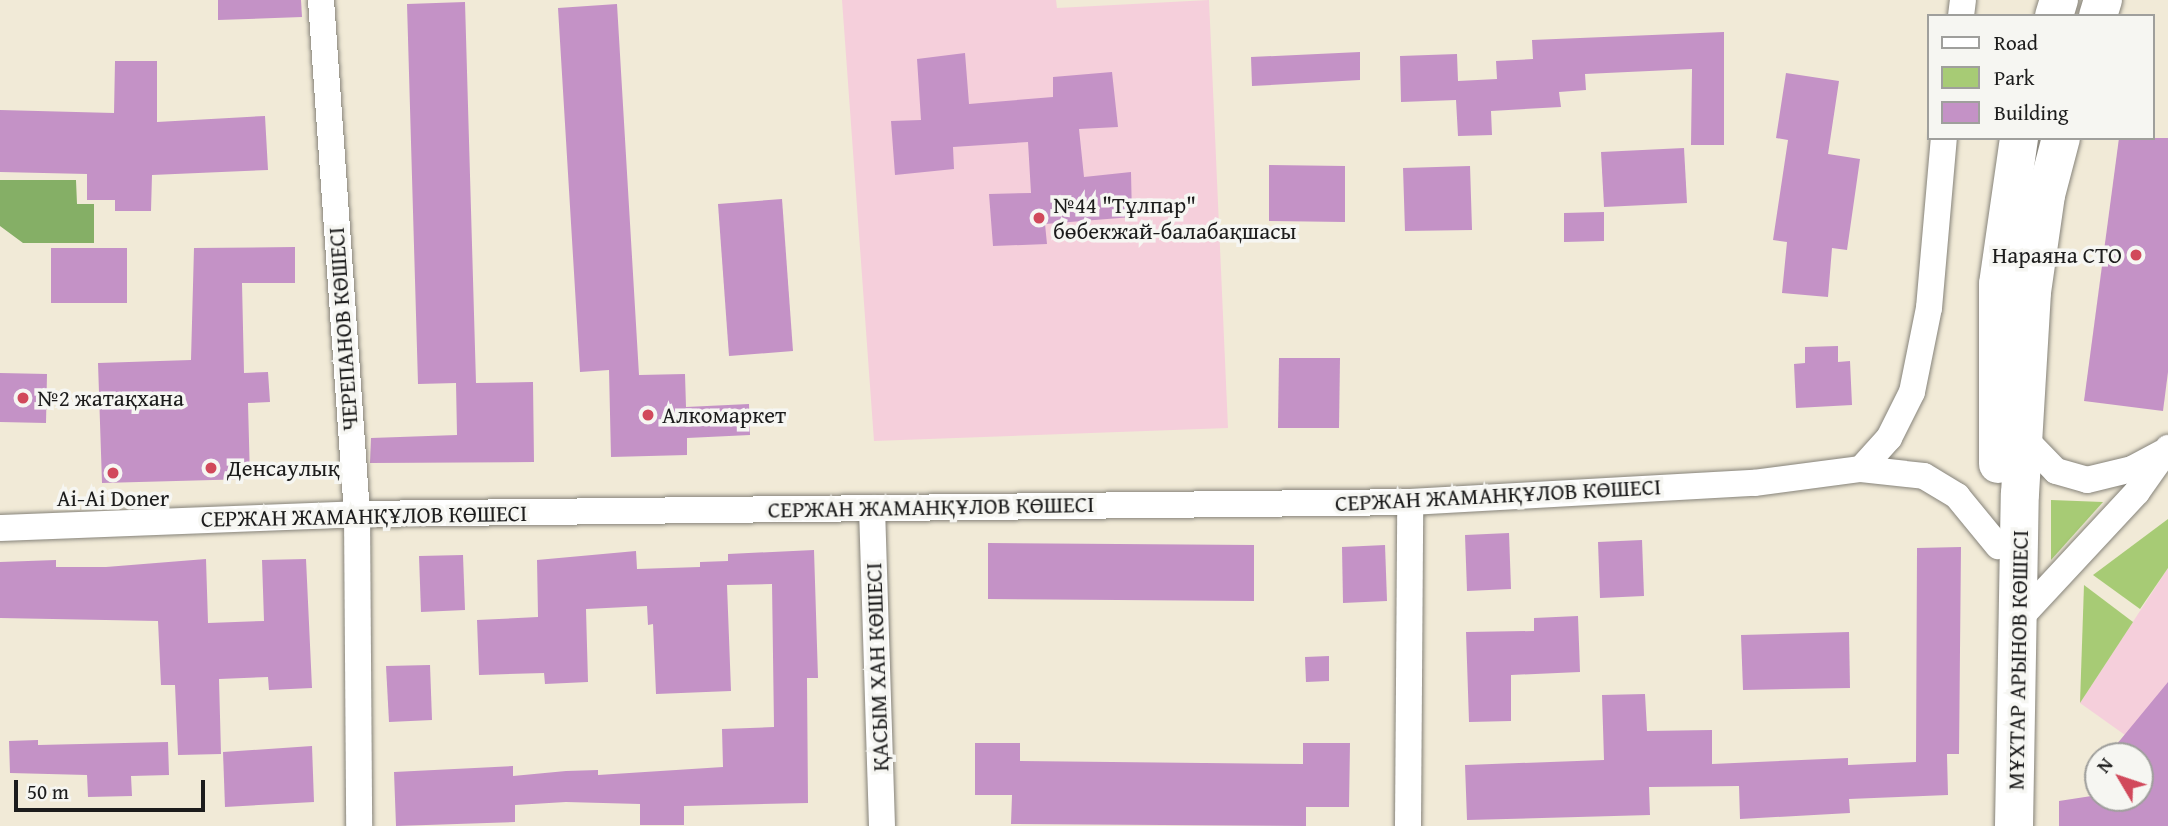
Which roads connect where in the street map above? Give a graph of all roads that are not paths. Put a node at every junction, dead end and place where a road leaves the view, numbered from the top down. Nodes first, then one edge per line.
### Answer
1 (321, 0) edge
2 (1944, 140) edge
3 (2019, 140) edge
4 (2060, 140) edge
5 (2023, 437) junction
6 (2167, 449) edge
7 (1861, 469) junction
8 (1410, 502) junction
9 (872, 508) junction
10 (357, 514) junction
11 (0, 528) edge
12 (1998, 546) junction
13 (2018, 620) junction
14 (359, 826) edge
15 (882, 826) edge
16 (1408, 826) edge
17 (2004, 826) edge
18 (2014, 826) edge

1 - 10 street, ЧЕРЕПАНОВ КӨШЕСІ
2 - 7 street
3 - 12 main road
4 - 5 main road, МҰХТАР АРЫНОВ КӨШЕСІ
5 - 6 street
5 - 13 main road, МҰХТАР АРЫНОВ КӨШЕСІ
6 - 13 street
7 - 8 street, СЕРЖАН ЖАМАНҚҰЛОВ КӨШЕСІ
7 - 12 street, СЕРЖАН ЖАМАНҚҰЛОВ КӨШЕСІ
8 - 9 street, СЕРЖАН ЖАМАНҚҰЛОВ КӨШЕСІ
8 - 16 street
9 - 10 street, СЕРЖАН ЖАМАНҚҰЛОВ КӨШЕСІ
9 - 15 street, ҚАСЫМ ХАН КӨШЕСІ
10 - 11 street, СЕРЖАН ЖАМАНҚҰЛОВ КӨШЕСІ
10 - 14 street, ЧЕРЕПАНОВ КӨШЕСІ
12 - 17 main road
13 - 18 main road, МҰХТАР АРЫНОВ КӨШЕСІ

